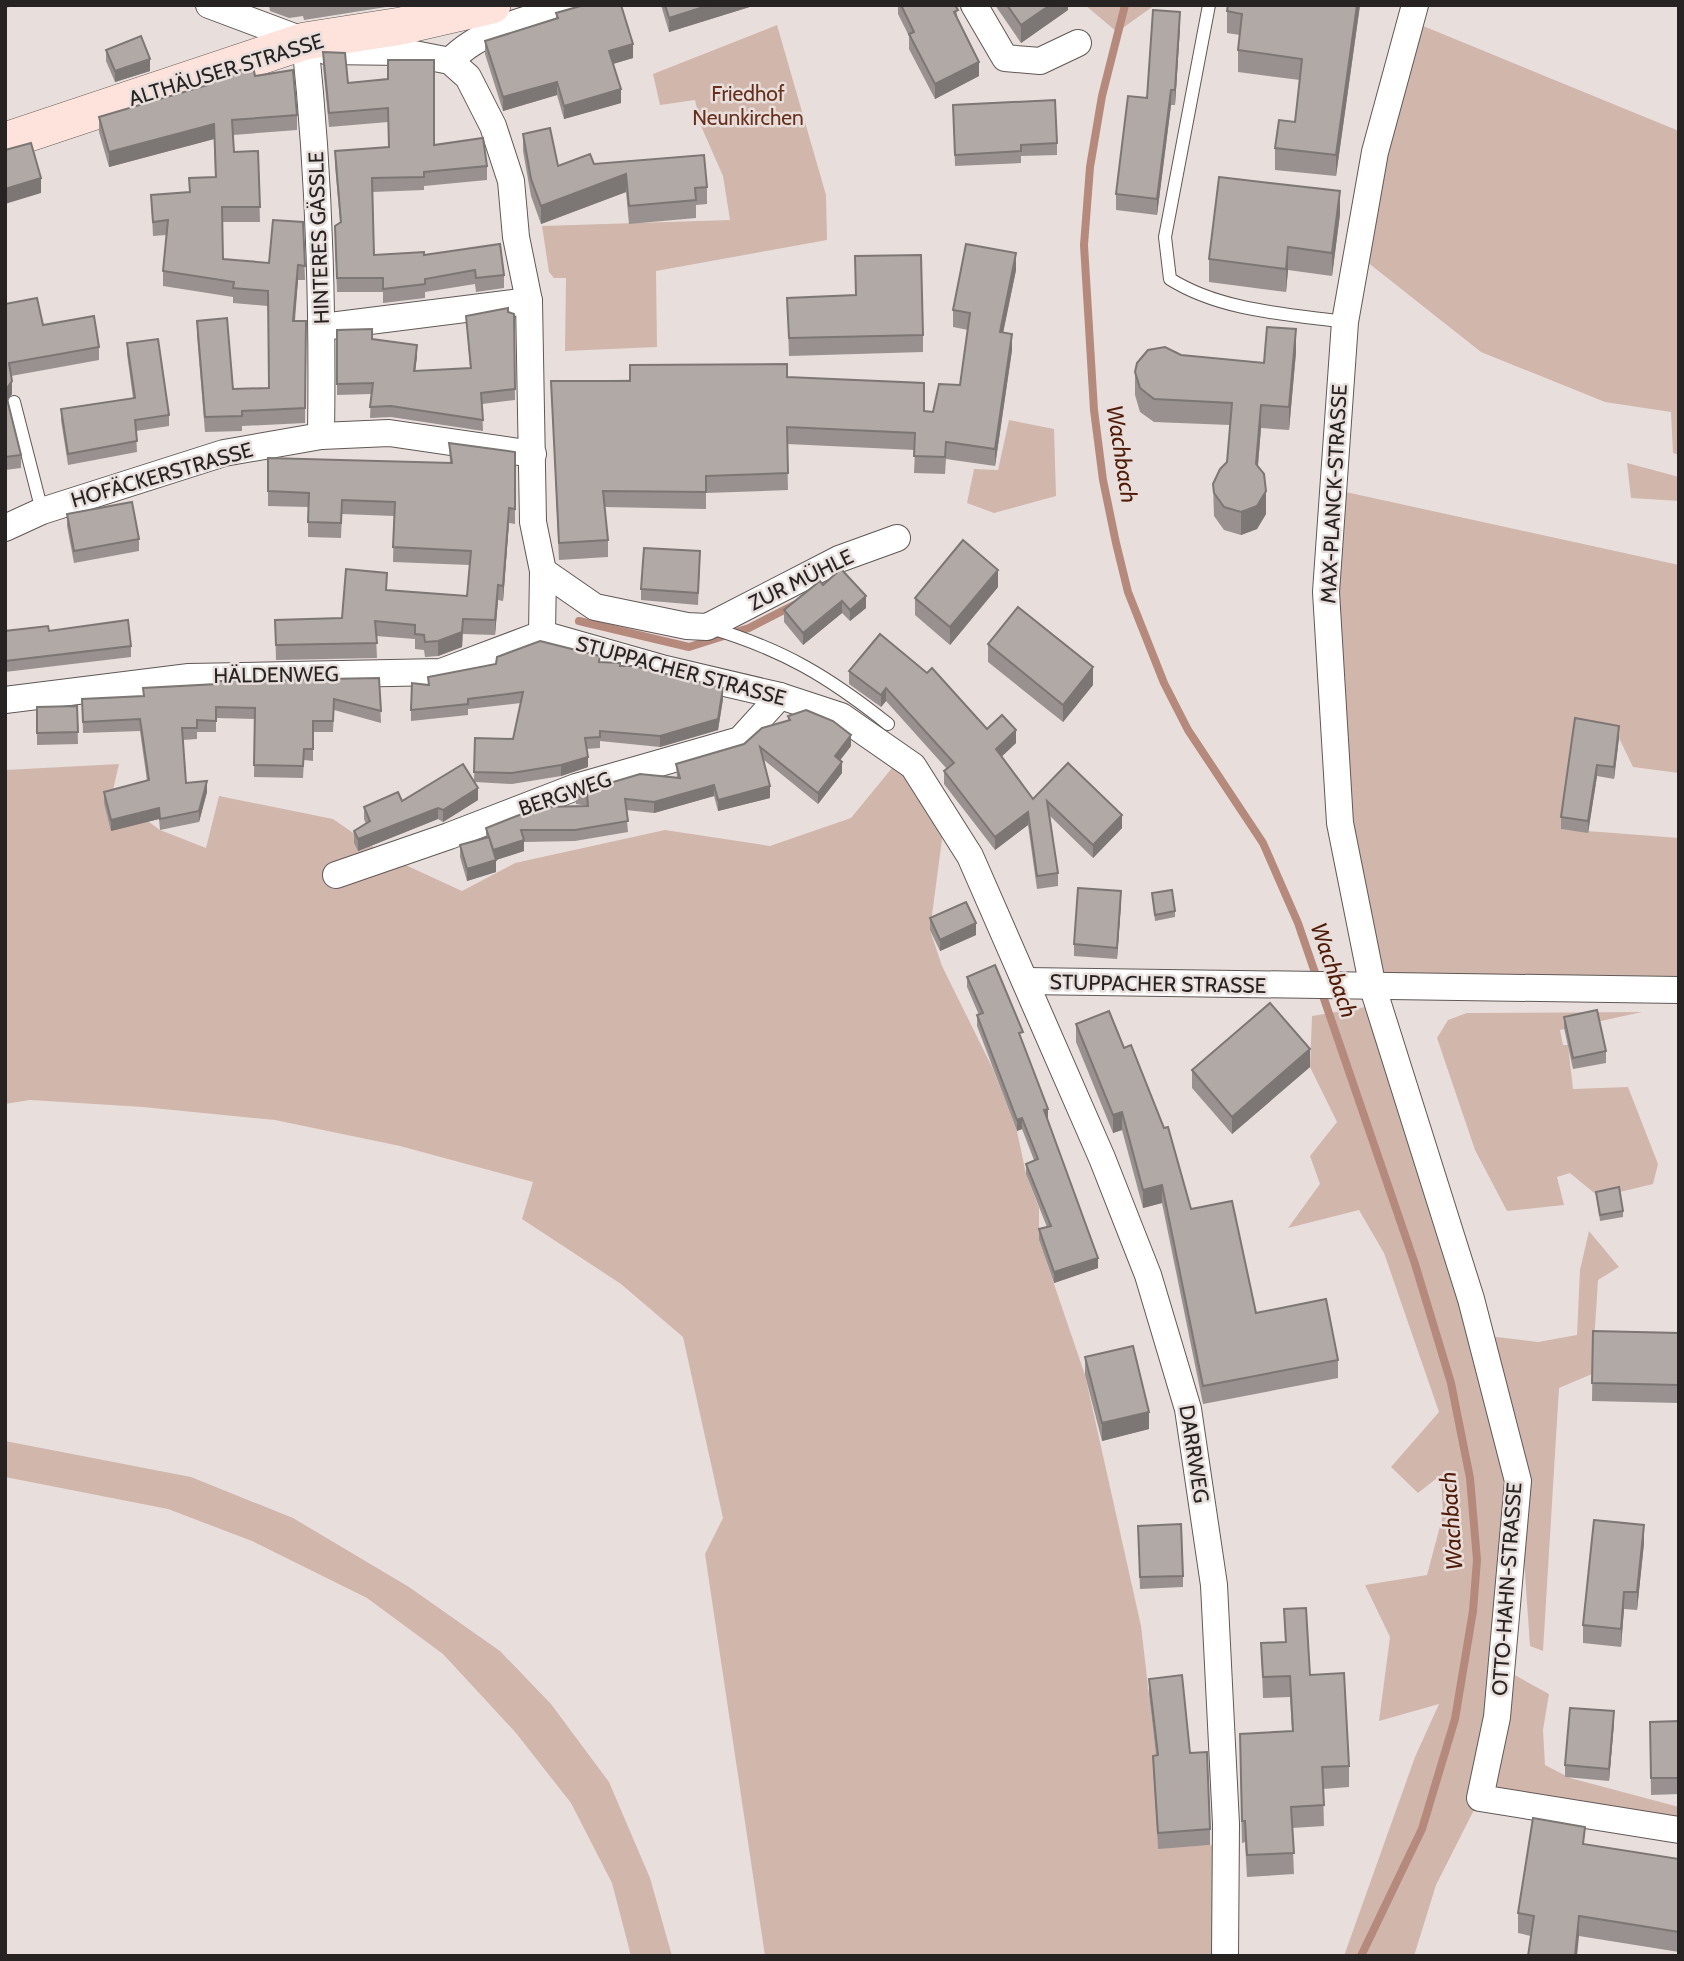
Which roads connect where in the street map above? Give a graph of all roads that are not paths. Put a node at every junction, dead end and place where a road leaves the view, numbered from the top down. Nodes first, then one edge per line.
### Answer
1 (209, 5) edge
2 (492, 5) edge
3 (578, 5) edge
4 (974, 5) edge
5 (1209, 5) edge
6 (1415, 5) edge
7 (305, 41) junction
8 (1077, 43) dead end
9 (450, 61) junction
10 (5, 141) edge
11 (529, 301) junction
12 (1345, 322) junction
13 (322, 327) junction
14 (14, 402) dead end
15 (321, 436) junction
16 (533, 454) junction
17 (42, 511) junction
18 (5, 528) edge
19 (897, 538) dead end
20 (543, 571) junction
21 (708, 626) junction
22 (542, 634) junction
23 (780, 696) junction
24 (5, 700) edge
25 (888, 724) dead end
26 (336, 875) dead end
27 (1025, 981) junction
28 (1373, 988) junction
29 (1679, 990) edge
30 (1679, 1830) edge
31 (1225, 1956) edge

1 - 7 street
2 - 7 street, ALTHÄUSER STRASSE
3 - 9 street
4 - 8 street
5 - 12 lane
6 - 12 street, MAX-PLANCK-STRASSE
7 - 9 street
7 - 10 street, ALTHÄUSER STRASSE
7 - 13 street, HINTERES GÄSSLE
9 - 11 street
11 - 13 street
11 - 16 street
12 - 28 street, MAX-PLANCK-STRASSE
13 - 15 street, HINTERES GÄSSLE
14 - 17 lane, HOFÄCKERSTRASSE
15 - 16 street, HOFÄCKERSTRASSE
15 - 17 street, HOFÄCKERSTRASSE
16 - 20 street
17 - 18 street, HOFÄCKERSTRASSE
19 - 21 street, ZUR MÜHLE
20 - 21 street, ZUR MÜHLE
20 - 22 street
21 - 25 lane, ZUR MÜHLE
22 - 23 street, STUPPACHER STRASSE
22 - 24 street, HÄLDENWEG
23 - 26 street, BERGWEG
23 - 27 street, STUPPACHER STRASSE
27 - 28 street, STUPPACHER STRASSE
27 - 31 street, DARRWEG
28 - 29 street, STUPPACHER STRASSE
28 - 30 street, OTTO-HAHN-STRASSE

